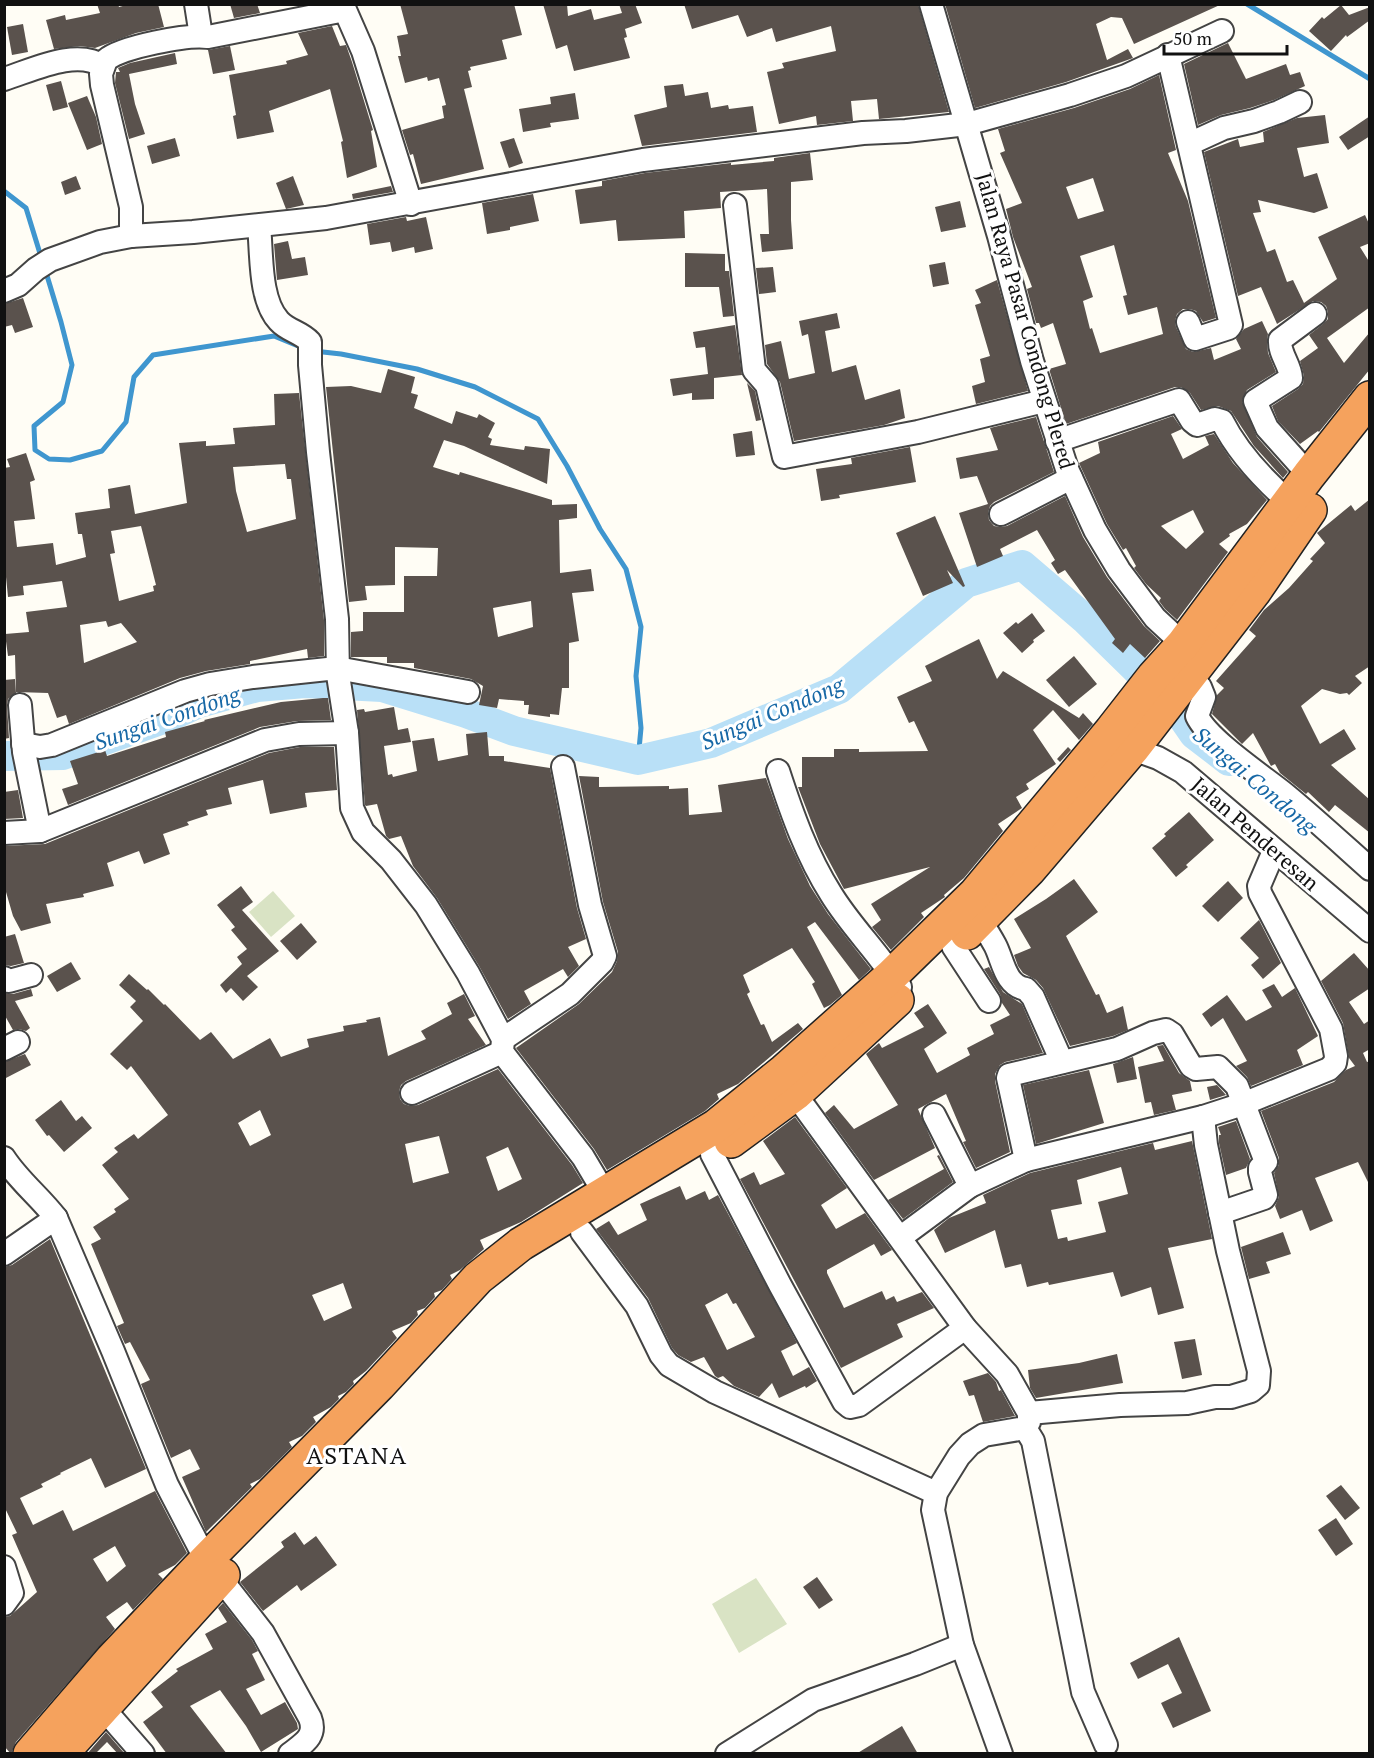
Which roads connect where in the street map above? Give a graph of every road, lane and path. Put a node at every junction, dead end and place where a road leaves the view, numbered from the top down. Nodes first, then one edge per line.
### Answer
1 (196, 4) edge
2 (931, 4) edge
3 (344, 7) edge
4 (1222, 31) dead end
5 (201, 36) junction
6 (1168, 55) junction
7 (103, 66) junction
8 (4, 80) edge
9 (1300, 102) dead end
10 (967, 124) junction
11 (1189, 144) junction
12 (411, 204) junction
13 (735, 205) dead end
14 (259, 226) junction
15 (131, 236) junction
16 (4, 291) edge
17 (1315, 314) dead end
18 (1188, 322) dead end
19 (1370, 398) edge
20 (1044, 401) junction
21 (1370, 432) edge
22 (1057, 441) junction
23 (1071, 478) junction
24 (1302, 494) junction
25 (1001, 514) dead end
26 (1183, 644) junction
27 (338, 671) junction
28 (1172, 682) junction
29 (468, 692) dead end
30 (20, 705) dead end
31 (347, 733) junction
32 (1126, 742) junction
33 (24, 748) junction
34 (563, 767) dead end
35 (778, 771) dead end
36 (40, 831) junction
37 (4, 833) edge
38 (1274, 850) junction
39 (1370, 869) edge
40 (980, 920) junction
41 (1370, 932) edge
42 (953, 946) junction
43 (31, 975) dead end
44 (4, 978) edge
45 (898, 985) junction
46 (989, 1001) dead end
47 (502, 1046) junction
48 (1062, 1062) junction
49 (412, 1093) dead end
50 (795, 1094) junction
51 (1243, 1104) junction
52 (934, 1115) dead end
53 (1203, 1117) junction
54 (712, 1154) junction
55 (4, 1158) edge
56 (1026, 1160) junction
57 (970, 1186) junction
58 (605, 1194) junction
59 (1221, 1214) junction
60 (56, 1218) junction
61 (582, 1232) junction
62 (901, 1237) junction
63 (4, 1254) edge
64 (965, 1328) junction
65 (385, 1391) junction
66 (1027, 1420) junction
67 (936, 1493) junction
68 (4, 1567) edge
69 (213, 1568) junction
70 (4, 1604) edge
71 (962, 1645) junction
72 (93, 1700) junction
73 (1107, 1751) edge
74 (30, 1754) edge
75 (61, 1754) edge
76 (143, 1754) edge
77 (290, 1754) edge
78 (727, 1754) edge
79 (1000, 1754) edge

1 - 5 street
2 - 10 street, Jalan Raya Pasar Condong Plered
3 - 5 street
3 - 12 street
4 - 6 street
5 - 7 street
6 - 10 street
6 - 11 street
7 - 8 street
7 - 15 street
9 - 11 street
10 - 12 street
10 - 20 street, Jalan Raya Pasar Condong Plered
11 - 18 street
12 - 14 street
13 - 20 street
14 - 15 street
14 - 27 street
15 - 16 street
17 - 24 street
19 - 24 highway
20 - 22 street, Jalan Raya Pasar Condong Plered
21 - 24 highway
22 - 23 street, Jalan Raya Pasar Condong Plered
22 - 24 street
23 - 25 street
23 - 26 street, Jalan Raya Pasar Condong Plered
24 - 26 highway
24 - 28 highway
26 - 28 highway
27 - 29 street
27 - 31 street
27 - 33 street
28 - 32 highway
28 - 39 street
30 - 33 street
31 - 36 street
31 - 47 street
32 - 38 street, Jalan Penderesan
32 - 40 highway
32 - 45 highway
33 - 36 street
34 - 47 street
35 - 45 street
36 - 37 street
38 - 41 street, Jalan Penderesan
38 - 51 street
40 - 42 highway
40 - 48 street
42 - 45 highway
42 - 46 street
43 - 44 street
45 - 50 highway
45 - 58 highway
47 - 49 street
47 - 58 street
48 - 51 street
48 - 56 street
50 - 54 highway
50 - 62 street
51 - 53 street
51 - 59 street
52 - 57 street
53 - 56 street
53 - 59 street
54 - 61 highway
54 - 64 street
55 - 60 street
56 - 57 street
57 - 62 street
58 - 65 highway
59 - 66 street
60 - 63 street
60 - 69 street
61 - 65 highway
61 - 67 street
62 - 64 street
64 - 66 street
65 - 69 highway
66 - 67 street
66 - 73 street
67 - 71 street
68 - 70 street
69 - 72 highway
69 - 77 street
71 - 78 street
71 - 79 street
72 - 74 highway
72 - 75 highway
72 - 76 street

